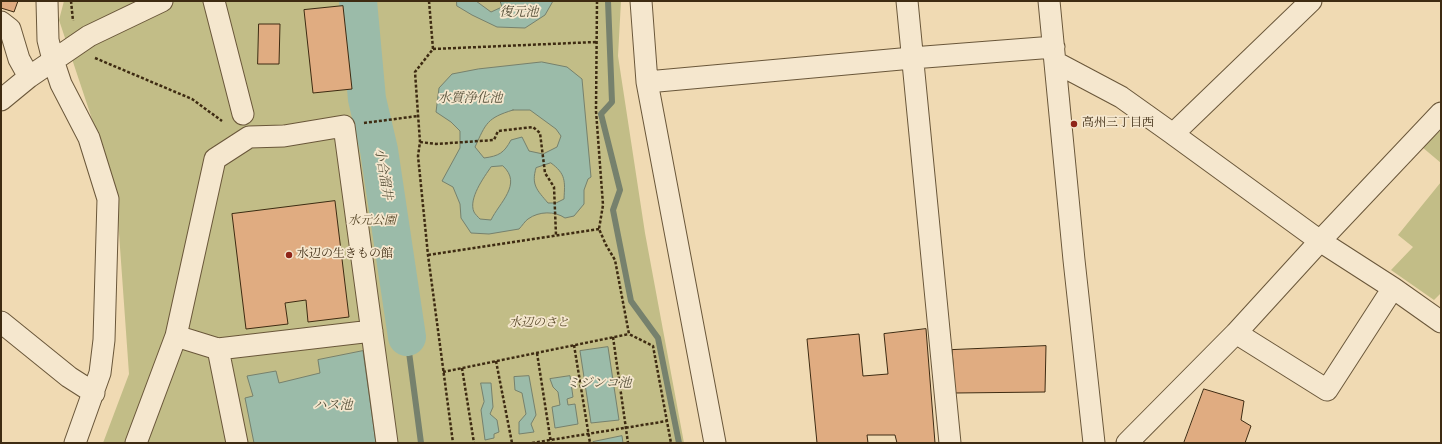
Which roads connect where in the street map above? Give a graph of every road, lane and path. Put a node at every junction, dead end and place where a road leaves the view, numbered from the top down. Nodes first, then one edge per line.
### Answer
1 (47, 1) edge
2 (162, 1) edge
3 (214, 1) edge
4 (430, 1) edge
5 (597, 1) edge
6 (640, 1) edge
7 (907, 1) edge
8 (1049, 1) edge
9 (1311, 1) edge
10 (1, 22) edge
11 (596, 42) junction
12 (73, 47) junction
13 (433, 49) junction
14 (1054, 54) junction
15 (912, 58) junction
16 (53, 60) junction
17 (29, 77) junction
18 (646, 82) junction
19 (1, 100) edge
20 (1441, 113) edge
21 (243, 114) dead end
22 (418, 116) junction
23 (362, 124) dead end
24 (1173, 134) junction
25 (249, 137) junction
26 (420, 142) junction
27 (599, 229) junction
28 (556, 235) junction
29 (1320, 241) junction
30 (428, 255) junction
31 (1393, 288) junction
32 (1, 322) edge
33 (1441, 322) edge
34 (372, 331) junction
35 (1236, 333) junction
36 (629, 334) junction
37 (176, 336) junction
38 (613, 337) junction
39 (574, 345) junction
40 (218, 349) junction
41 (537, 353) junction
42 (496, 361) junction
43 (462, 368) junction
44 (443, 372) junction
45 (94, 393) junction
46 (667, 421) junction
47 (626, 428) junction
48 (588, 434) junction
49 (551, 441) edge
50 (75, 443) edge
51 (136, 443) edge
52 (237, 443) edge
53 (387, 443) edge
54 (453, 443) edge
55 (474, 443) edge
56 (512, 443) edge
57 (532, 443) edge
58 (590, 443) edge
59 (628, 443) edge
60 (671, 443) edge
61 (715, 443) edge
62 (950, 443) edge
63 (1094, 443) edge
64 (1127, 443) edge

1 - 16 street
2 - 12 street
3 - 21 street
4 - 13 path
5 - 11 path
6 - 18 street
7 - 15 street
8 - 14 street
9 - 24 street
10 - 17 street
11 - 13 path
11 - 27 path
12 - 16 street
12 - 25 path
13 - 22 path
14 - 15 street
14 - 24 street
14 - 63 street
15 - 18 street
15 - 62 street
16 - 17 street
16 - 45 street
17 - 19 street
18 - 61 street
20 - 29 street
22 - 23 path
22 - 26 path
24 - 29 street
25 - 34 street
25 - 37 street
26 - 28 path
26 - 30 path
27 - 28 path
27 - 36 path
28 - 30 path
29 - 31 street
29 - 35 street
30 - 44 path
31 - 33 street
31 - 35 street
32 - 45 street
34 - 40 street
34 - 53 street
35 - 64 street
36 - 38 path
36 - 46 path
37 - 40 street
37 - 51 street
38 - 39 path
38 - 47 path
39 - 41 path
39 - 48 path
40 - 52 street
41 - 42 path
41 - 49 path
42 - 43 path
42 - 56 path
43 - 44 path
43 - 55 path
44 - 54 path
45 - 50 street
46 - 47 path
46 - 60 path
47 - 48 path
47 - 59 path
48 - 49 path
48 - 58 path
49 - 57 path

